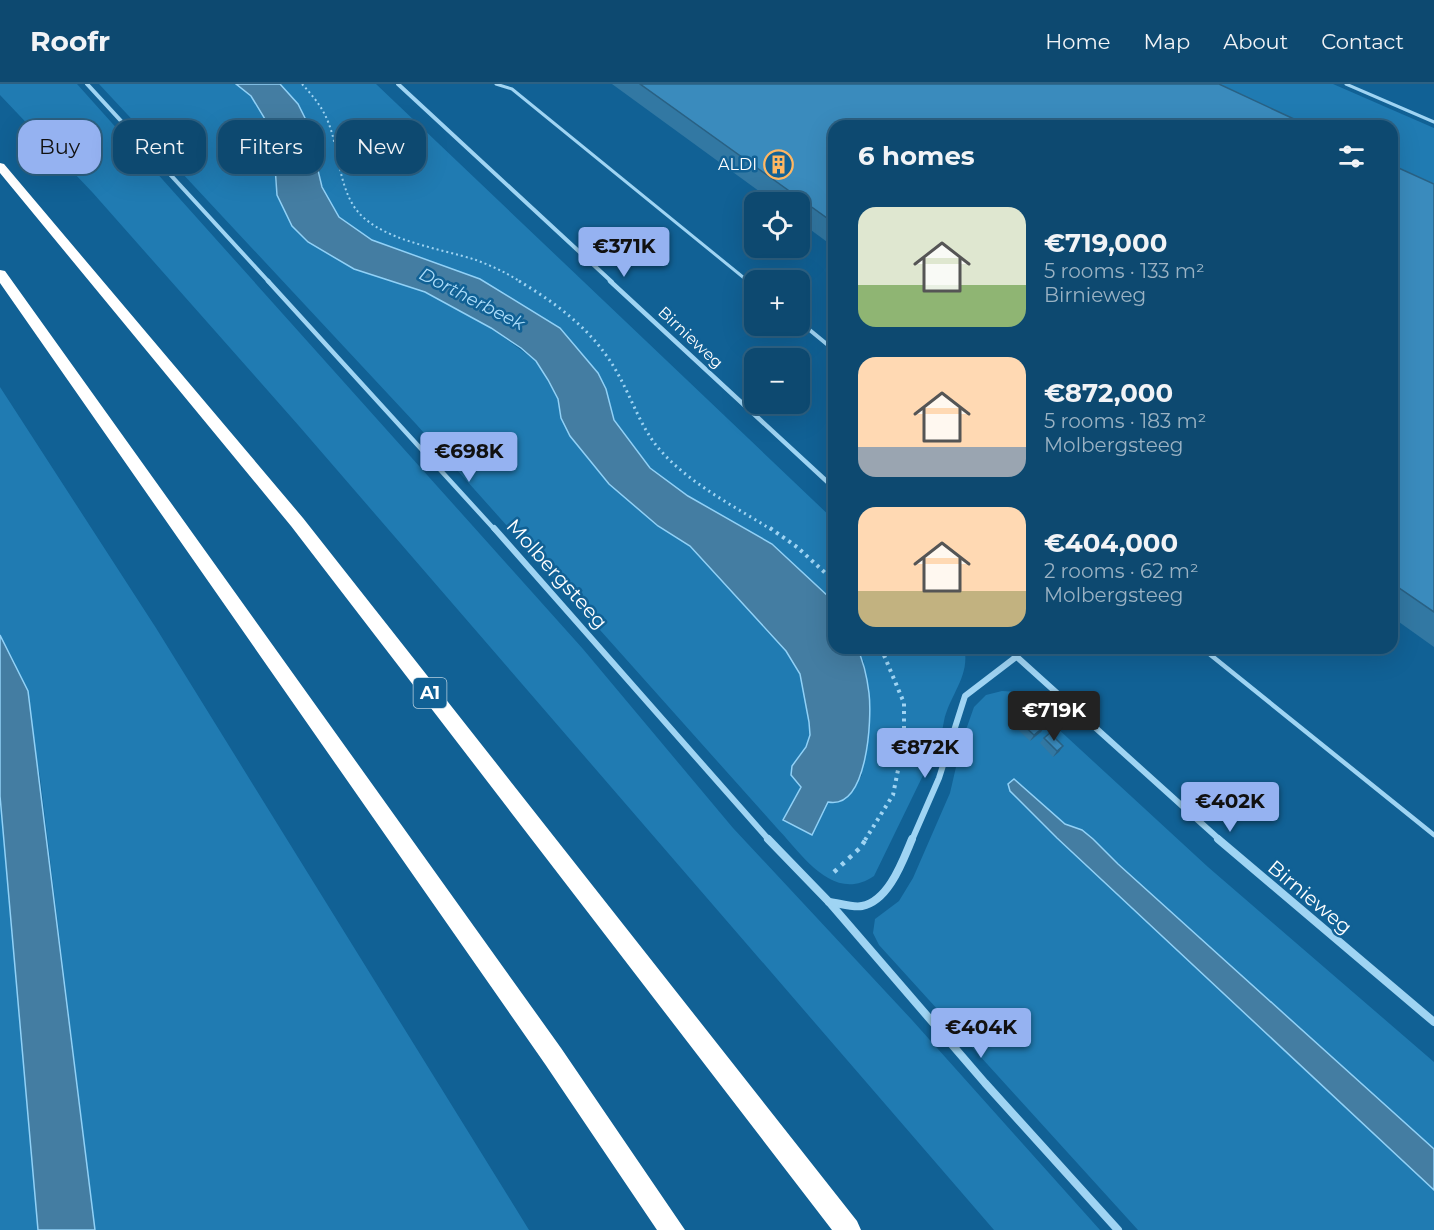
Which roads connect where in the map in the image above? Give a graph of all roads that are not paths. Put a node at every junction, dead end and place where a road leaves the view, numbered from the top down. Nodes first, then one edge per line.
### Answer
1 (87, 84) edge
2 (398, 84) edge
3 (496, 84) edge
4 (510, 84) edge
5 (1346, 84) edge
6 (512, 89) junction
7 (1434, 122) edge
8 (0, 166) edge
9 (0, 274) edge
10 (744, 278) edge
11 (810, 330) edge
12 (828, 345) edge
13 (828, 482) edge
14 (1013, 654) edge
15 (1209, 654) edge
16 (1016, 657) junction
17 (1434, 835) edge
18 (829, 903) junction
19 (1434, 1022) edge
20 (672, 1230) edge
21 (848, 1230) edge
22 (1118, 1230) edge

1 - 18 street, Molbergsteeg
2 - 13 street, Birnieweg
3 - 6 lane
4 - 6 lane
5 - 7 lane
6 - 10 lane
8 - 21 highway, A1
9 - 20 highway
11 - 12 lane
14 - 16 street, Birnieweg
15 - 17 lane
16 - 18 street
16 - 19 street, Birnieweg
18 - 22 street, Molbergsteeg

